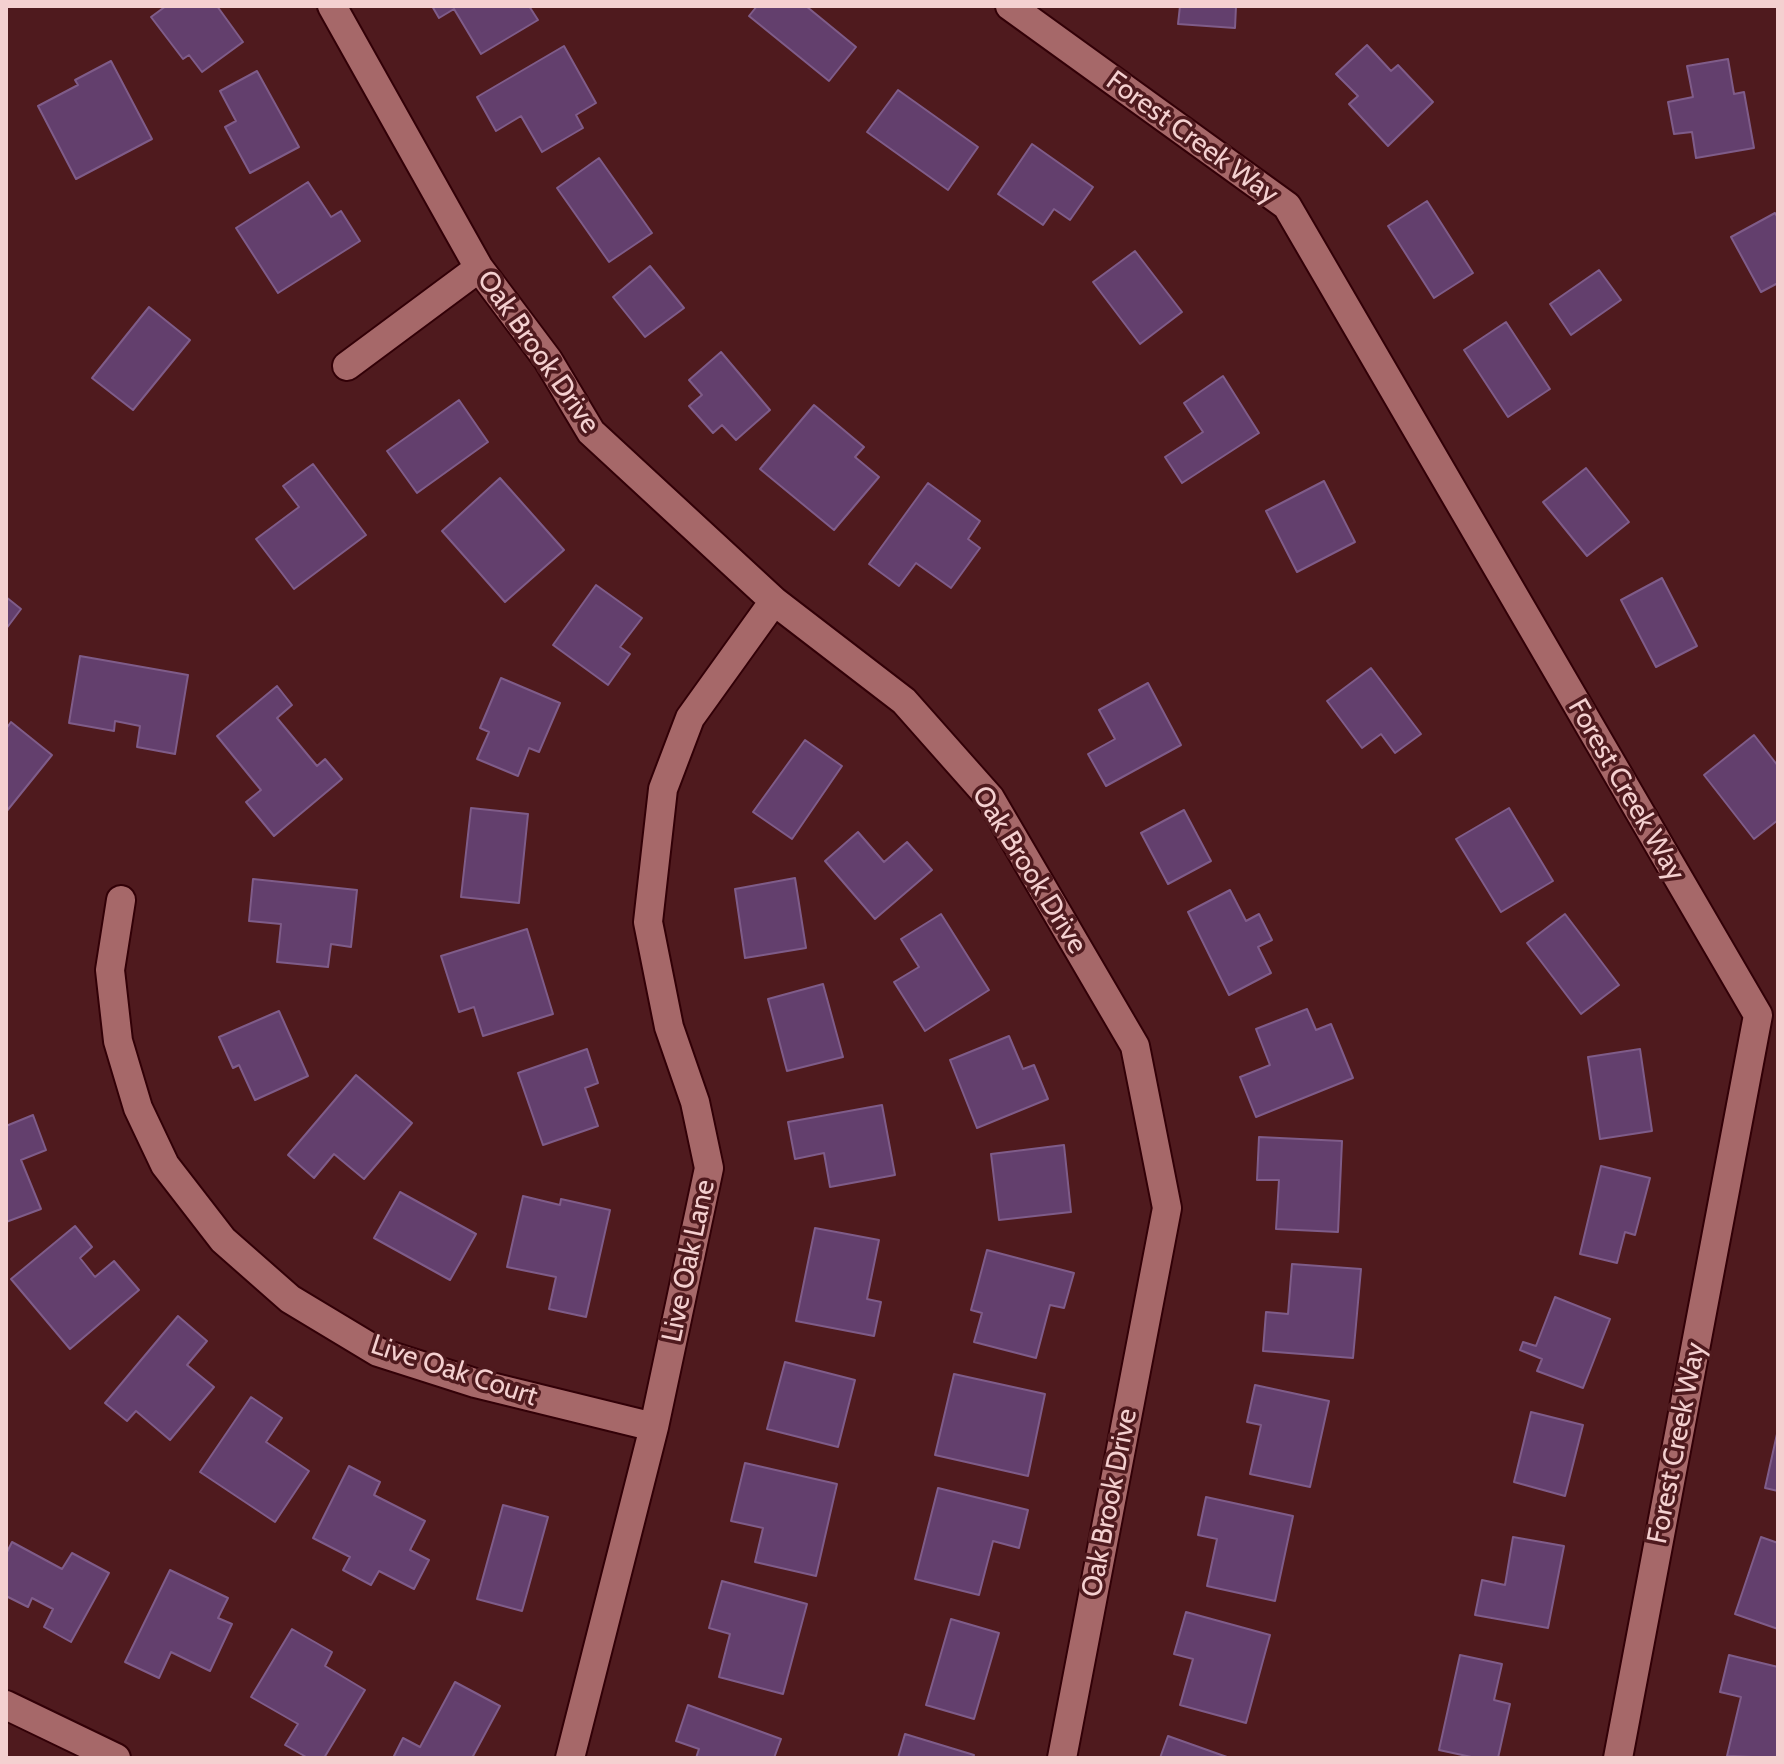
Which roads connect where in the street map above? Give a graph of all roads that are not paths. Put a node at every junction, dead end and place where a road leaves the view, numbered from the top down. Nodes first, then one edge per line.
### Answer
1 (332, 6) edge
2 (1026, 10) edge
3 (479, 268) junction
4 (347, 366) dead end
5 (774, 601) junction
6 (121, 900) dead end
7 (654, 1427) junction
8 (6, 1705) edge
9 (116, 1758) edge
10 (570, 1758) edge
11 (1062, 1758) edge
12 (1618, 1758) edge

1 - 3 street, Oak Brook Drive
2 - 12 street, Forest Creek Way
3 - 4 street
3 - 5 street, Oak Brook Drive
5 - 7 street, Live Oak Lane
5 - 11 street, Oak Brook Drive
6 - 7 street, Live Oak Court
7 - 10 street, Live Oak Lane
8 - 9 street

